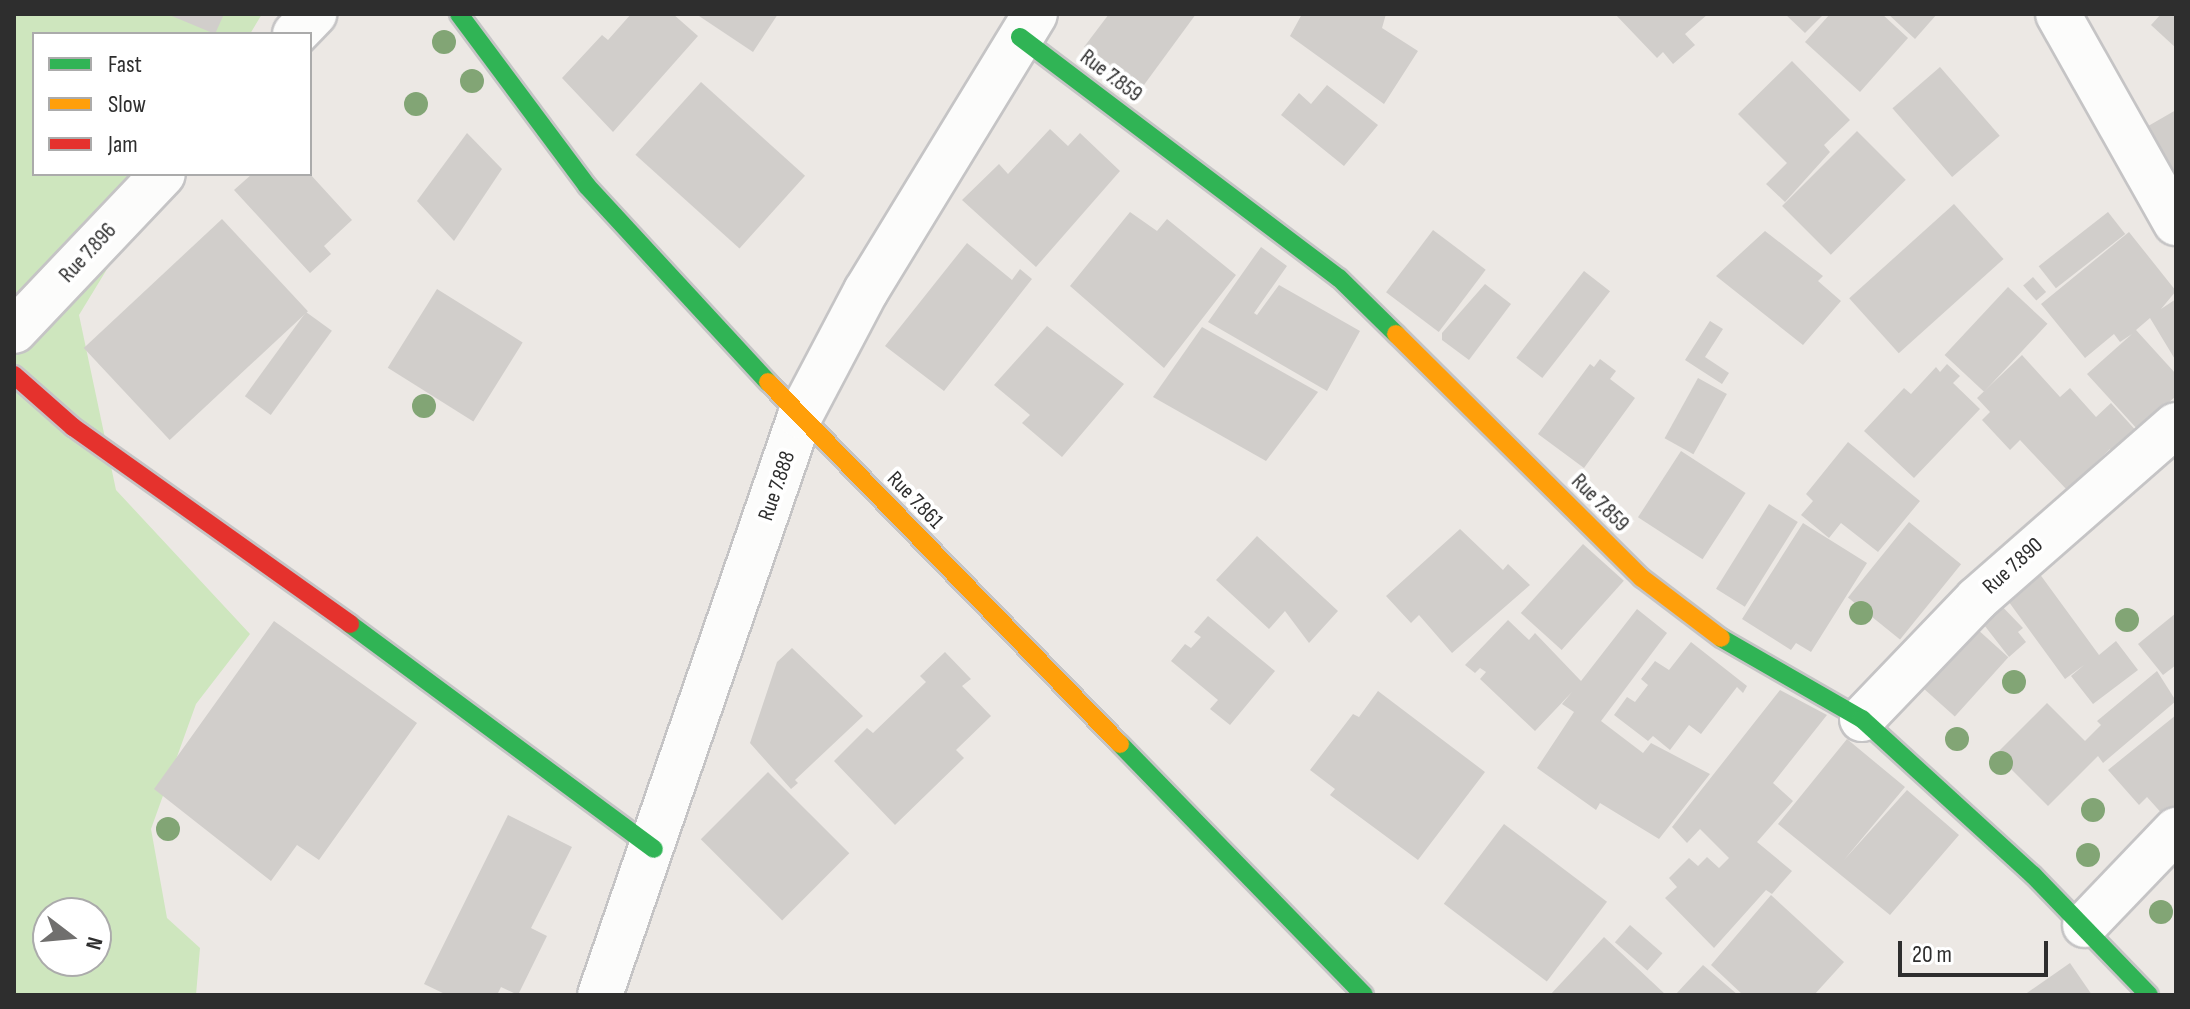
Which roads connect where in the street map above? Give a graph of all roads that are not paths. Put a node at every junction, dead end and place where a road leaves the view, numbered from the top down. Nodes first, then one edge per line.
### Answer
1 (314, 14) edge
2 (459, 14) edge
3 (2058, 14) edge
4 (1027, 25) edge
5 (297, 32) edge
6 (161, 176) edge
7 (2176, 223) edge
8 (14, 331) edge
9 (14, 375) edge
10 (800, 416) junction
11 (2176, 425) edge
12 (1862, 719) junction
13 (2176, 830) edge
14 (654, 849) junction
15 (2085, 925) junction
16 (600, 995) edge
17 (1364, 995) edge
18 (2149, 995) edge

1 - 5 street
2 - 10 street, Rue 7.861
3 - 7 street
4 - 10 street, Rue 7.888
4 - 12 street, Rue 7.859
6 - 8 street, Rue 7.896
9 - 14 street
10 - 14 street, Rue 7.888
10 - 17 street, Rue 7.861
11 - 12 street, Rue 7.890
12 - 15 street, Rue 7.859
13 - 15 street
14 - 16 street, Rue 7.888
15 - 18 street, Rue 7.859

